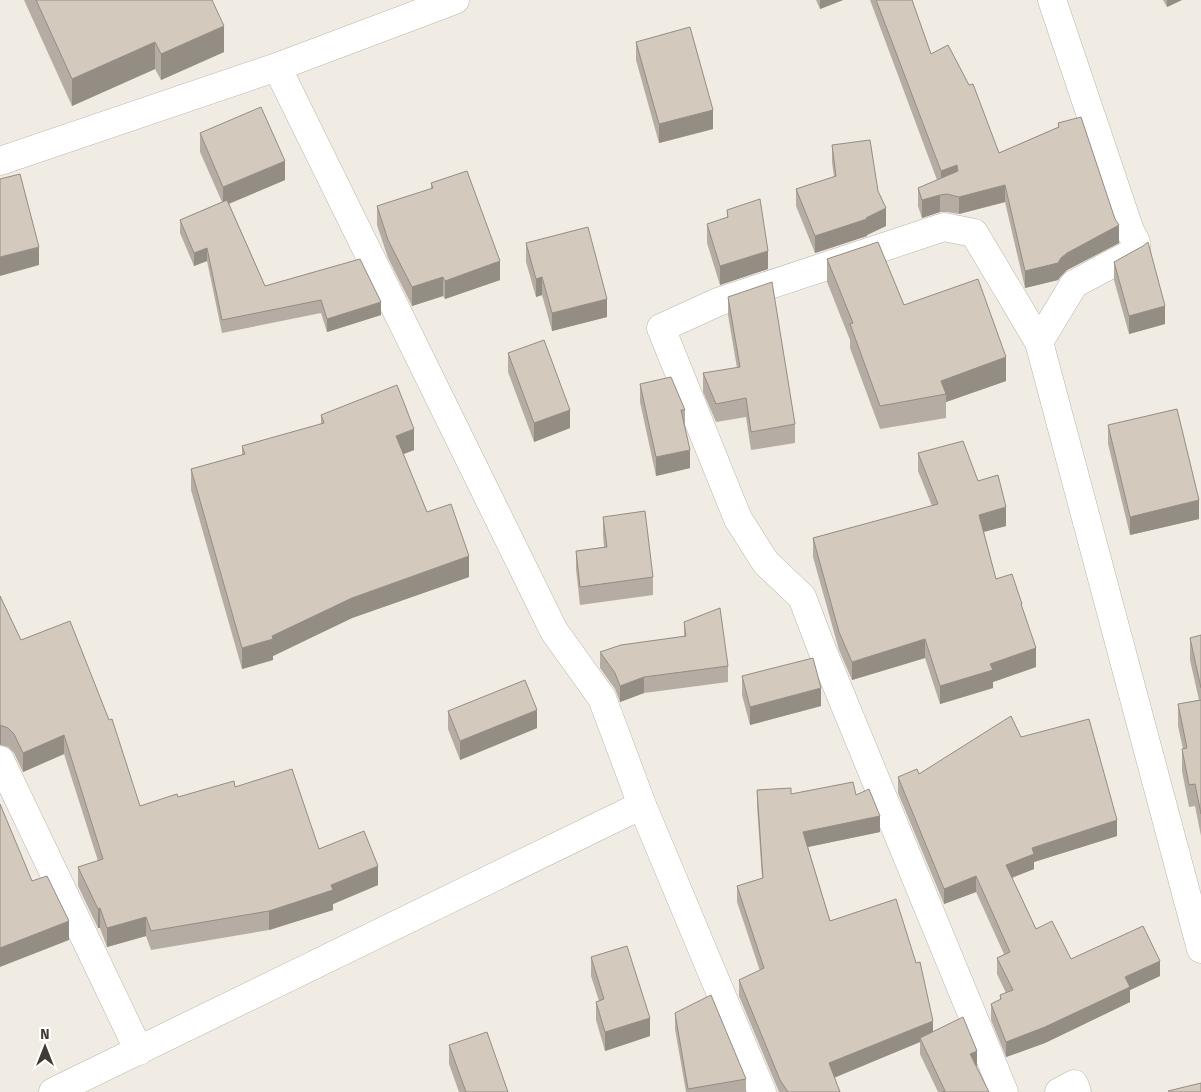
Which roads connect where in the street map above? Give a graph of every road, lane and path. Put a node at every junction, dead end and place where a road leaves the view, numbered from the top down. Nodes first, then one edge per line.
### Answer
1 (455, 0) edge
2 (1052, 0) edge
3 (277, 68) junction
4 (0, 161) edge
5 (1039, 342) junction
6 (0, 760) edge
7 (642, 805) junction
8 (1201, 949) edge
9 (139, 1050) junction
10 (53, 1092) edge
11 (762, 1092) edge
12 (1004, 1092) edge
13 (1059, 1092) edge
14 (1077, 1092) edge

1 - 3 street
2 - 5 street
3 - 4 street
3 - 7 street
5 - 8 street
5 - 12 street
6 - 9 street
7 - 9 street
7 - 11 street
9 - 10 street
13 - 14 street

